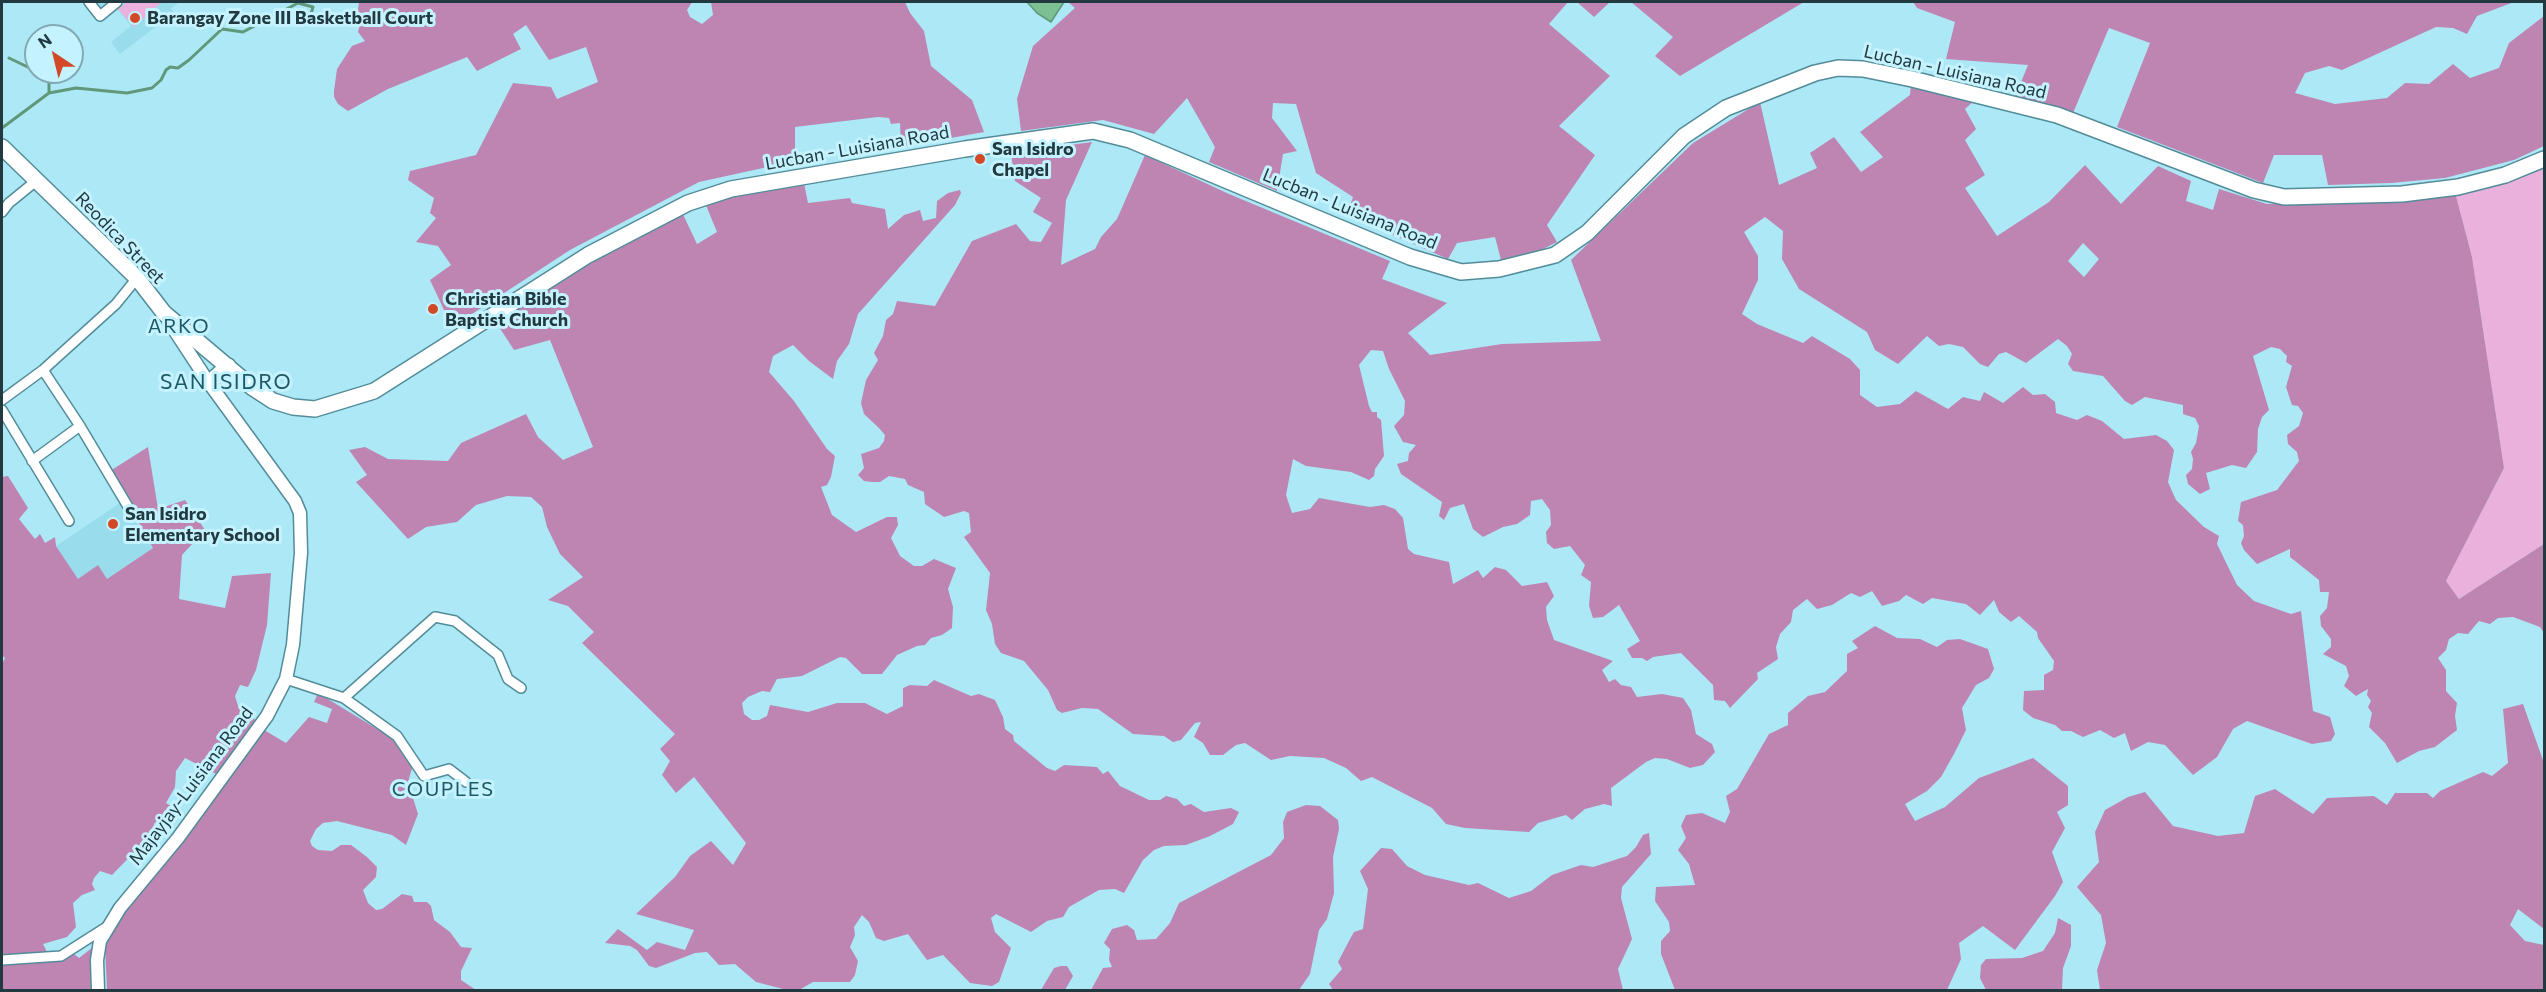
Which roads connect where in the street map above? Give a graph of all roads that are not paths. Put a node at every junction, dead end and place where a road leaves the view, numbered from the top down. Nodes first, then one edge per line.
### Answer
1 (89, 2) edge
2 (117, 2) edge
3 (2, 147) edge
4 (2544, 159) edge
5 (36, 181) junction
6 (2, 212) edge
7 (137, 278) junction
8 (164, 313) junction
9 (228, 366) junction
10 (43, 370) junction
11 (209, 383) junction
12 (2, 400) edge
13 (339, 403) joint
14 (2, 410) edge
15 (80, 426) junction
16 (32, 460) junction
17 (133, 515) dead end
18 (69, 521) dead end
19 (286, 679) junction
20 (521, 688) dead end
21 (345, 698) junction
22 (466, 782) dead end
23 (110, 924) junction
24 (2, 960) edge
25 (98, 990) edge

1 - 2 street
3 - 5 main road, Reodica Street
4 - 13 main road, Lucban - Luisiana Road
5 - 6 street
5 - 7 main road, Reodica Street
7 - 8 main road, Reodica Street
7 - 10 street
8 - 9 main road, Reodica Street
8 - 11 street, Majayjay-Luisiana Road
9 - 11 main road
9 - 13 main road, Reodica Street
10 - 12 street
10 - 15 street
11 - 19 street, Majayjay-Luisiana Road
14 - 16 street
15 - 16 street
15 - 17 street
16 - 18 street
19 - 21 street
19 - 23 street, Majayjay-Luisiana Road
20 - 21 street
21 - 22 street
23 - 24 street
23 - 25 street, Majayjay-Luisiana Road

